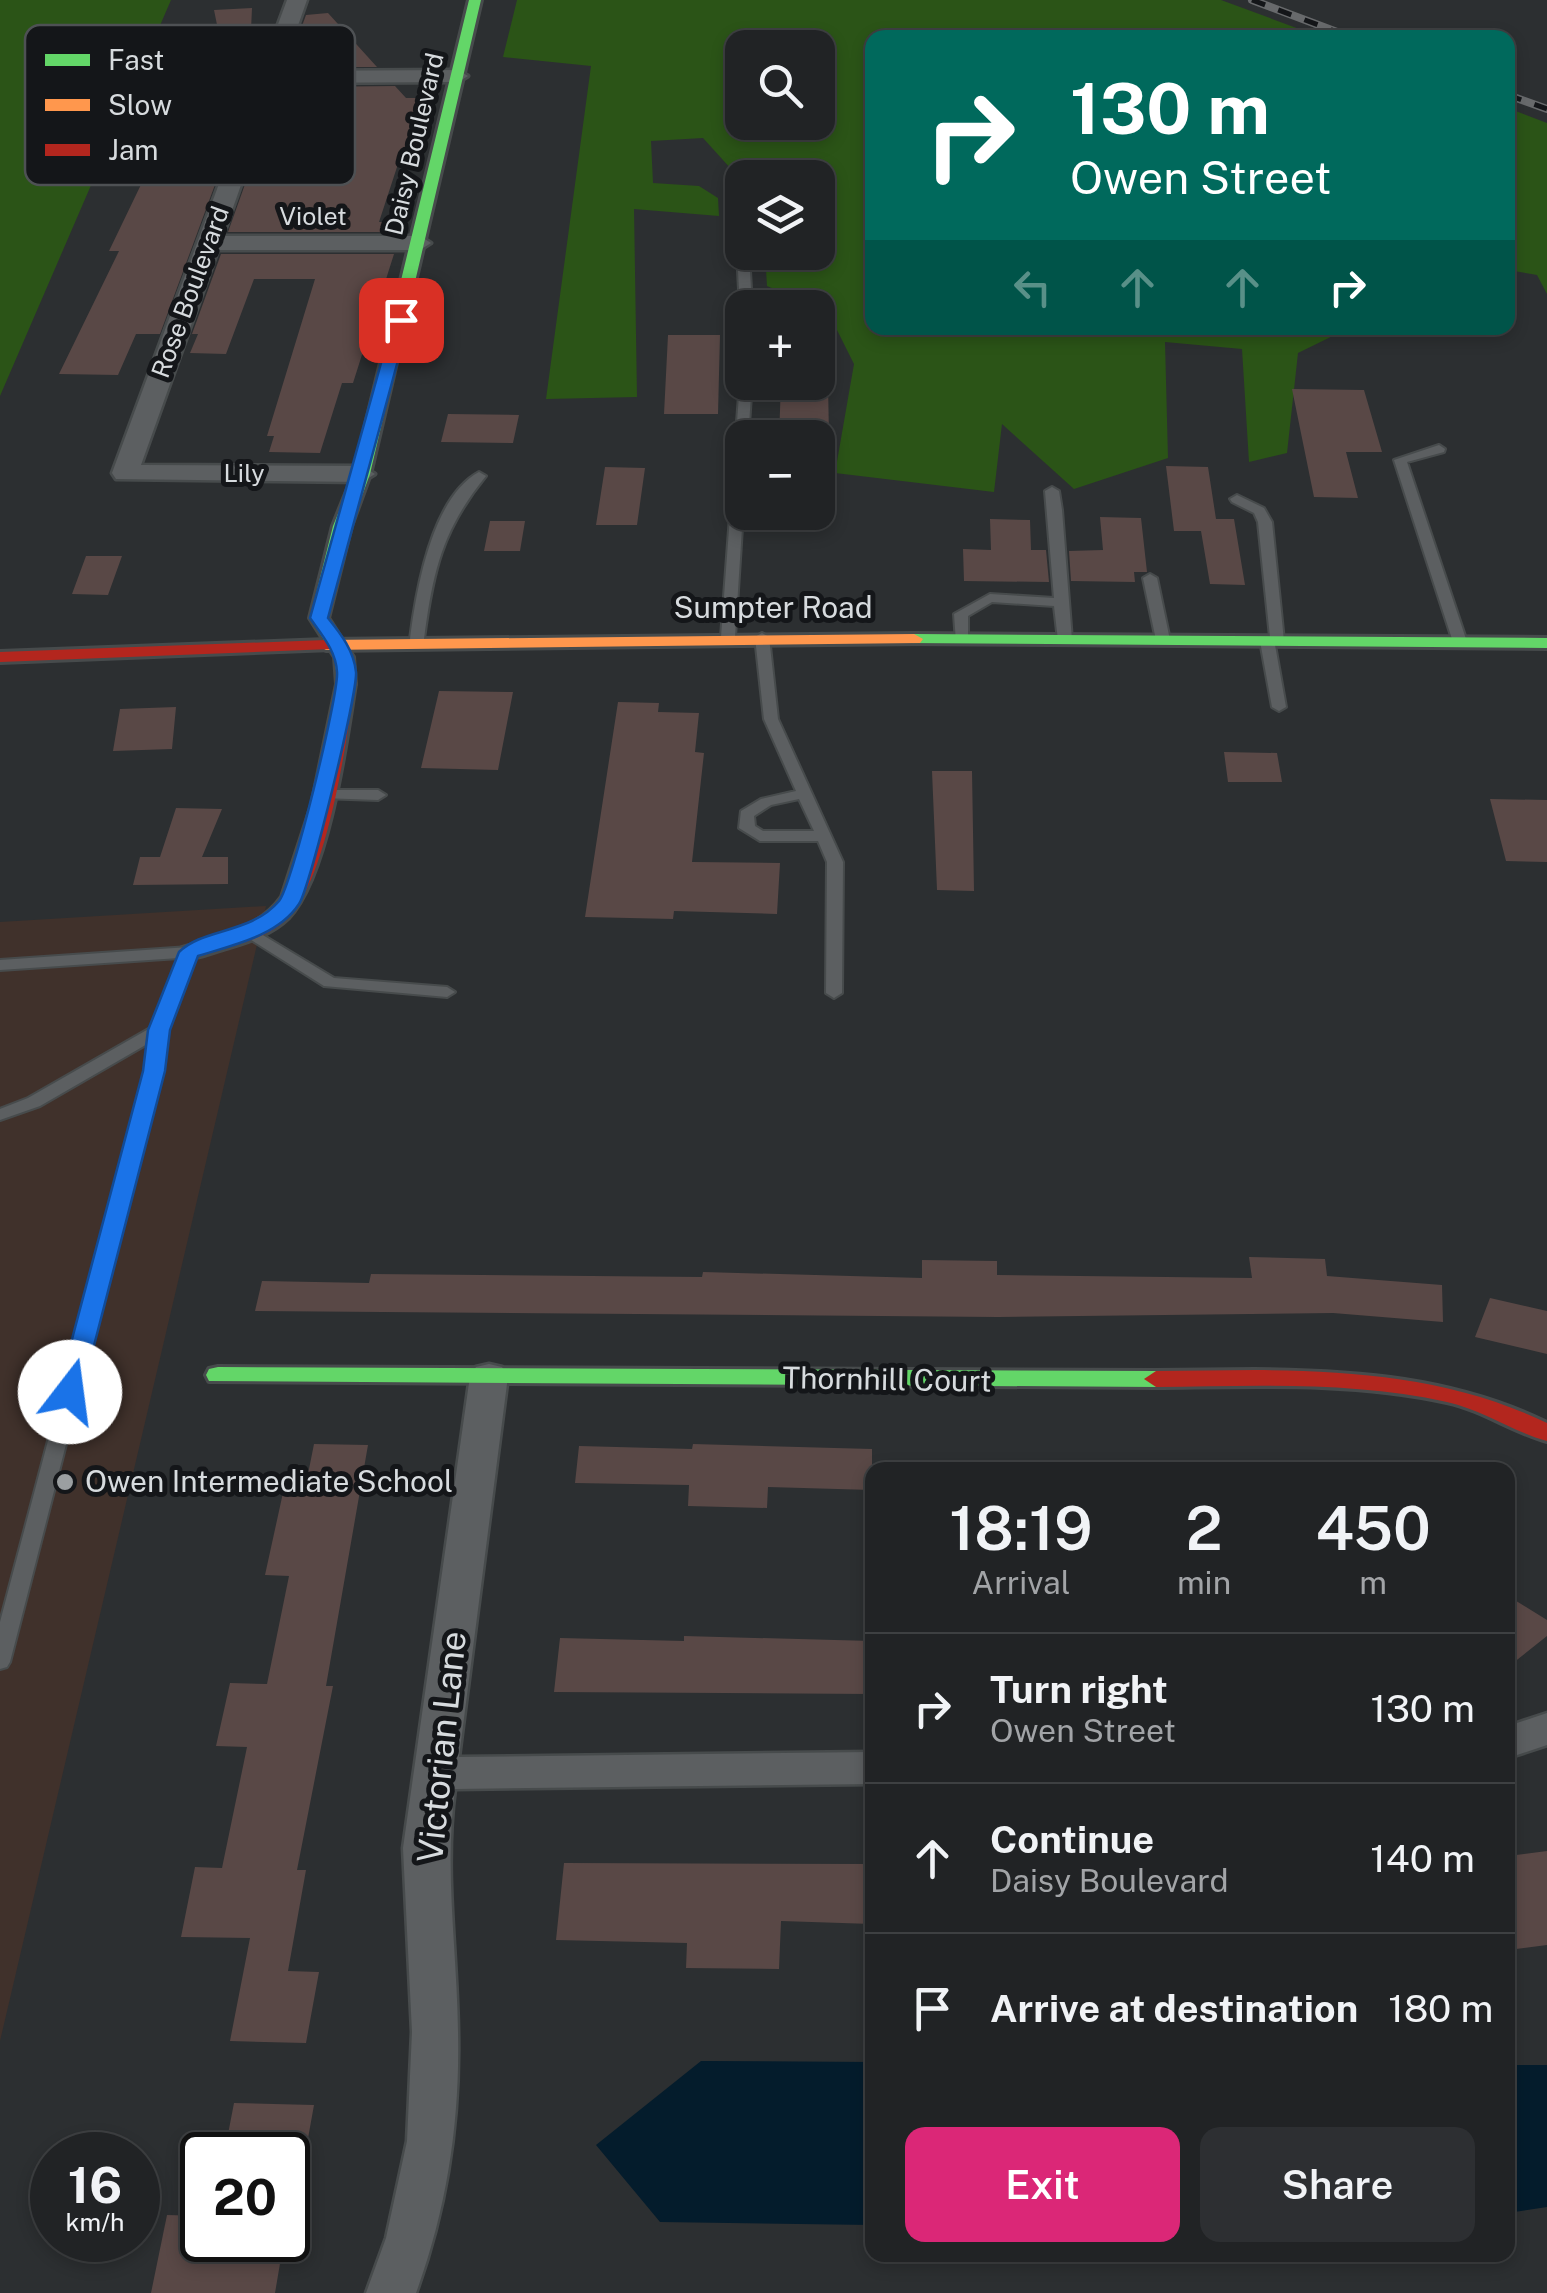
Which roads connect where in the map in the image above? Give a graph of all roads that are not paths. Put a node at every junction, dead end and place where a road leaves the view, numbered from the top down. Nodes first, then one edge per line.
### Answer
1 (297, 0) edge
2 (475, 0) edge
3 (288, 25) edge
4 (458, 76) junction
5 (355, 77) edge
6 (228, 185) edge
7 (420, 242) junction
8 (206, 244) junction
9 (745, 400) edge
10 (1439, 450) dead end
11 (125, 473) joint
12 (362, 474) junction
13 (478, 476) dead end
14 (1052, 491) dead end
15 (1237, 498) dead end
16 (1150, 578) dead end
17 (1059, 602) junction
18 (728, 637) junction
19 (762, 637) junction
20 (418, 639) junction
21 (962, 639) junction
22 (337, 640) junction
23 (1065, 640) junction
24 (1162, 640) junction
25 (1272, 641) junction
26 (1460, 642) junction
27 (1547, 643) edge
28 (0, 657) edge
29 (1279, 707) dead end
30 (802, 794) junction
31 (320, 795) junction
32 (378, 796) dead end
33 (822, 836) junction
34 (251, 932) junction
35 (189, 952) junction
36 (0, 965) edge
37 (446, 992) dead end
38 (834, 993) dead end
39 (159, 1030) junction
40 (0, 1115) edge
41 (218, 1375) dead end
42 (489, 1376) junction
43 (1547, 1433) edge
44 (0, 1662) edge
45 (1547, 1728) edge
46 (1515, 1740) edge
47 (865, 1768) edge
48 (436, 1773) junction
49 (391, 2293) edge

1 - 3 street, Rose Boulevard
2 - 4 street, Daisy Boulevard
4 - 5 street
4 - 7 street, Daisy Boulevard
6 - 8 street, Rose Boulevard
7 - 8 street, Violet
7 - 12 street, Daisy Boulevard
8 - 11 street, Rose Boulevard
9 - 18 lane
10 - 26 lane
11 - 12 street, Lily
12 - 22 street, Daisy Boulevard
13 - 20 lane
14 - 17 lane
15 - 25 lane
16 - 24 lane
17 - 21 lane
17 - 23 lane
18 - 19 street, Sumpter Road
18 - 20 street, Sumpter Road
19 - 21 street, Sumpter Road
19 - 30 lane
20 - 22 street, Sumpter Road
21 - 23 street, Sumpter Road
22 - 28 street, Sumpter Road
22 - 31 street
23 - 24 street, Sumpter Road
24 - 25 street, Sumpter Road
25 - 26 street, Sumpter Road
25 - 29 lane
26 - 27 street, Sumpter Road
30 - 33 lane
30 - 33 lane
31 - 32 lane
31 - 34 street
33 - 38 lane
34 - 35 street
34 - 37 lane
35 - 36 lane
35 - 39 lane
39 - 40 lane
39 - 44 lane
41 - 42 street, Thornhill Court
42 - 43 street, Thornhill Court
42 - 48 street, Victorian Lane
45 - 46 street
47 - 48 street
48 - 49 street, Victorian Lane

